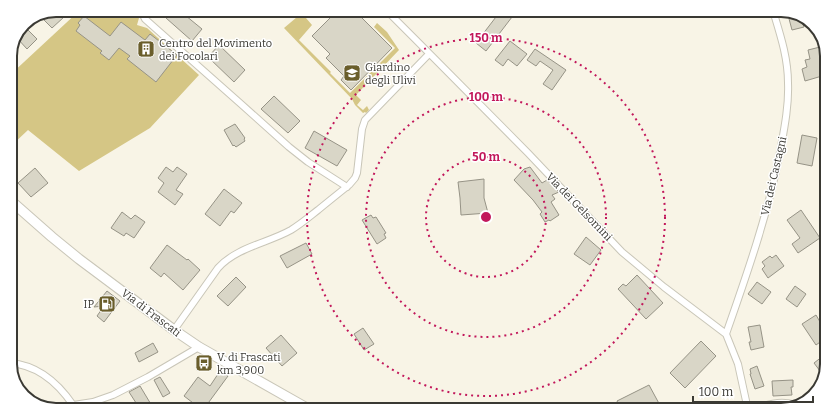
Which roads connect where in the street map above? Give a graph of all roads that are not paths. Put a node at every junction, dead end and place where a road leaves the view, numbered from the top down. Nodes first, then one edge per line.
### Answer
1 (144, 17) edge
2 (393, 17) edge
3 (775, 17) edge
4 (429, 54) junction
5 (347, 187) junction
6 (17, 206) edge
7 (174, 330) junction
8 (726, 334) junction
9 (199, 347) junction
10 (17, 364) edge
11 (69, 403) edge
12 (85, 403) edge
13 (298, 403) edge
14 (746, 403) edge

1 - 5 street
2 - 4 street, Via dei Gelsomini
3 - 8 street, Via dei Castagni
4 - 5 street
4 - 8 street, Via dei Gelsomini
5 - 7 street
6 - 7 main road, Via di Frascati
7 - 9 main road, Via di Frascati
8 - 14 street
9 - 12 street
9 - 13 main road, Via di Frascati
10 - 11 street

